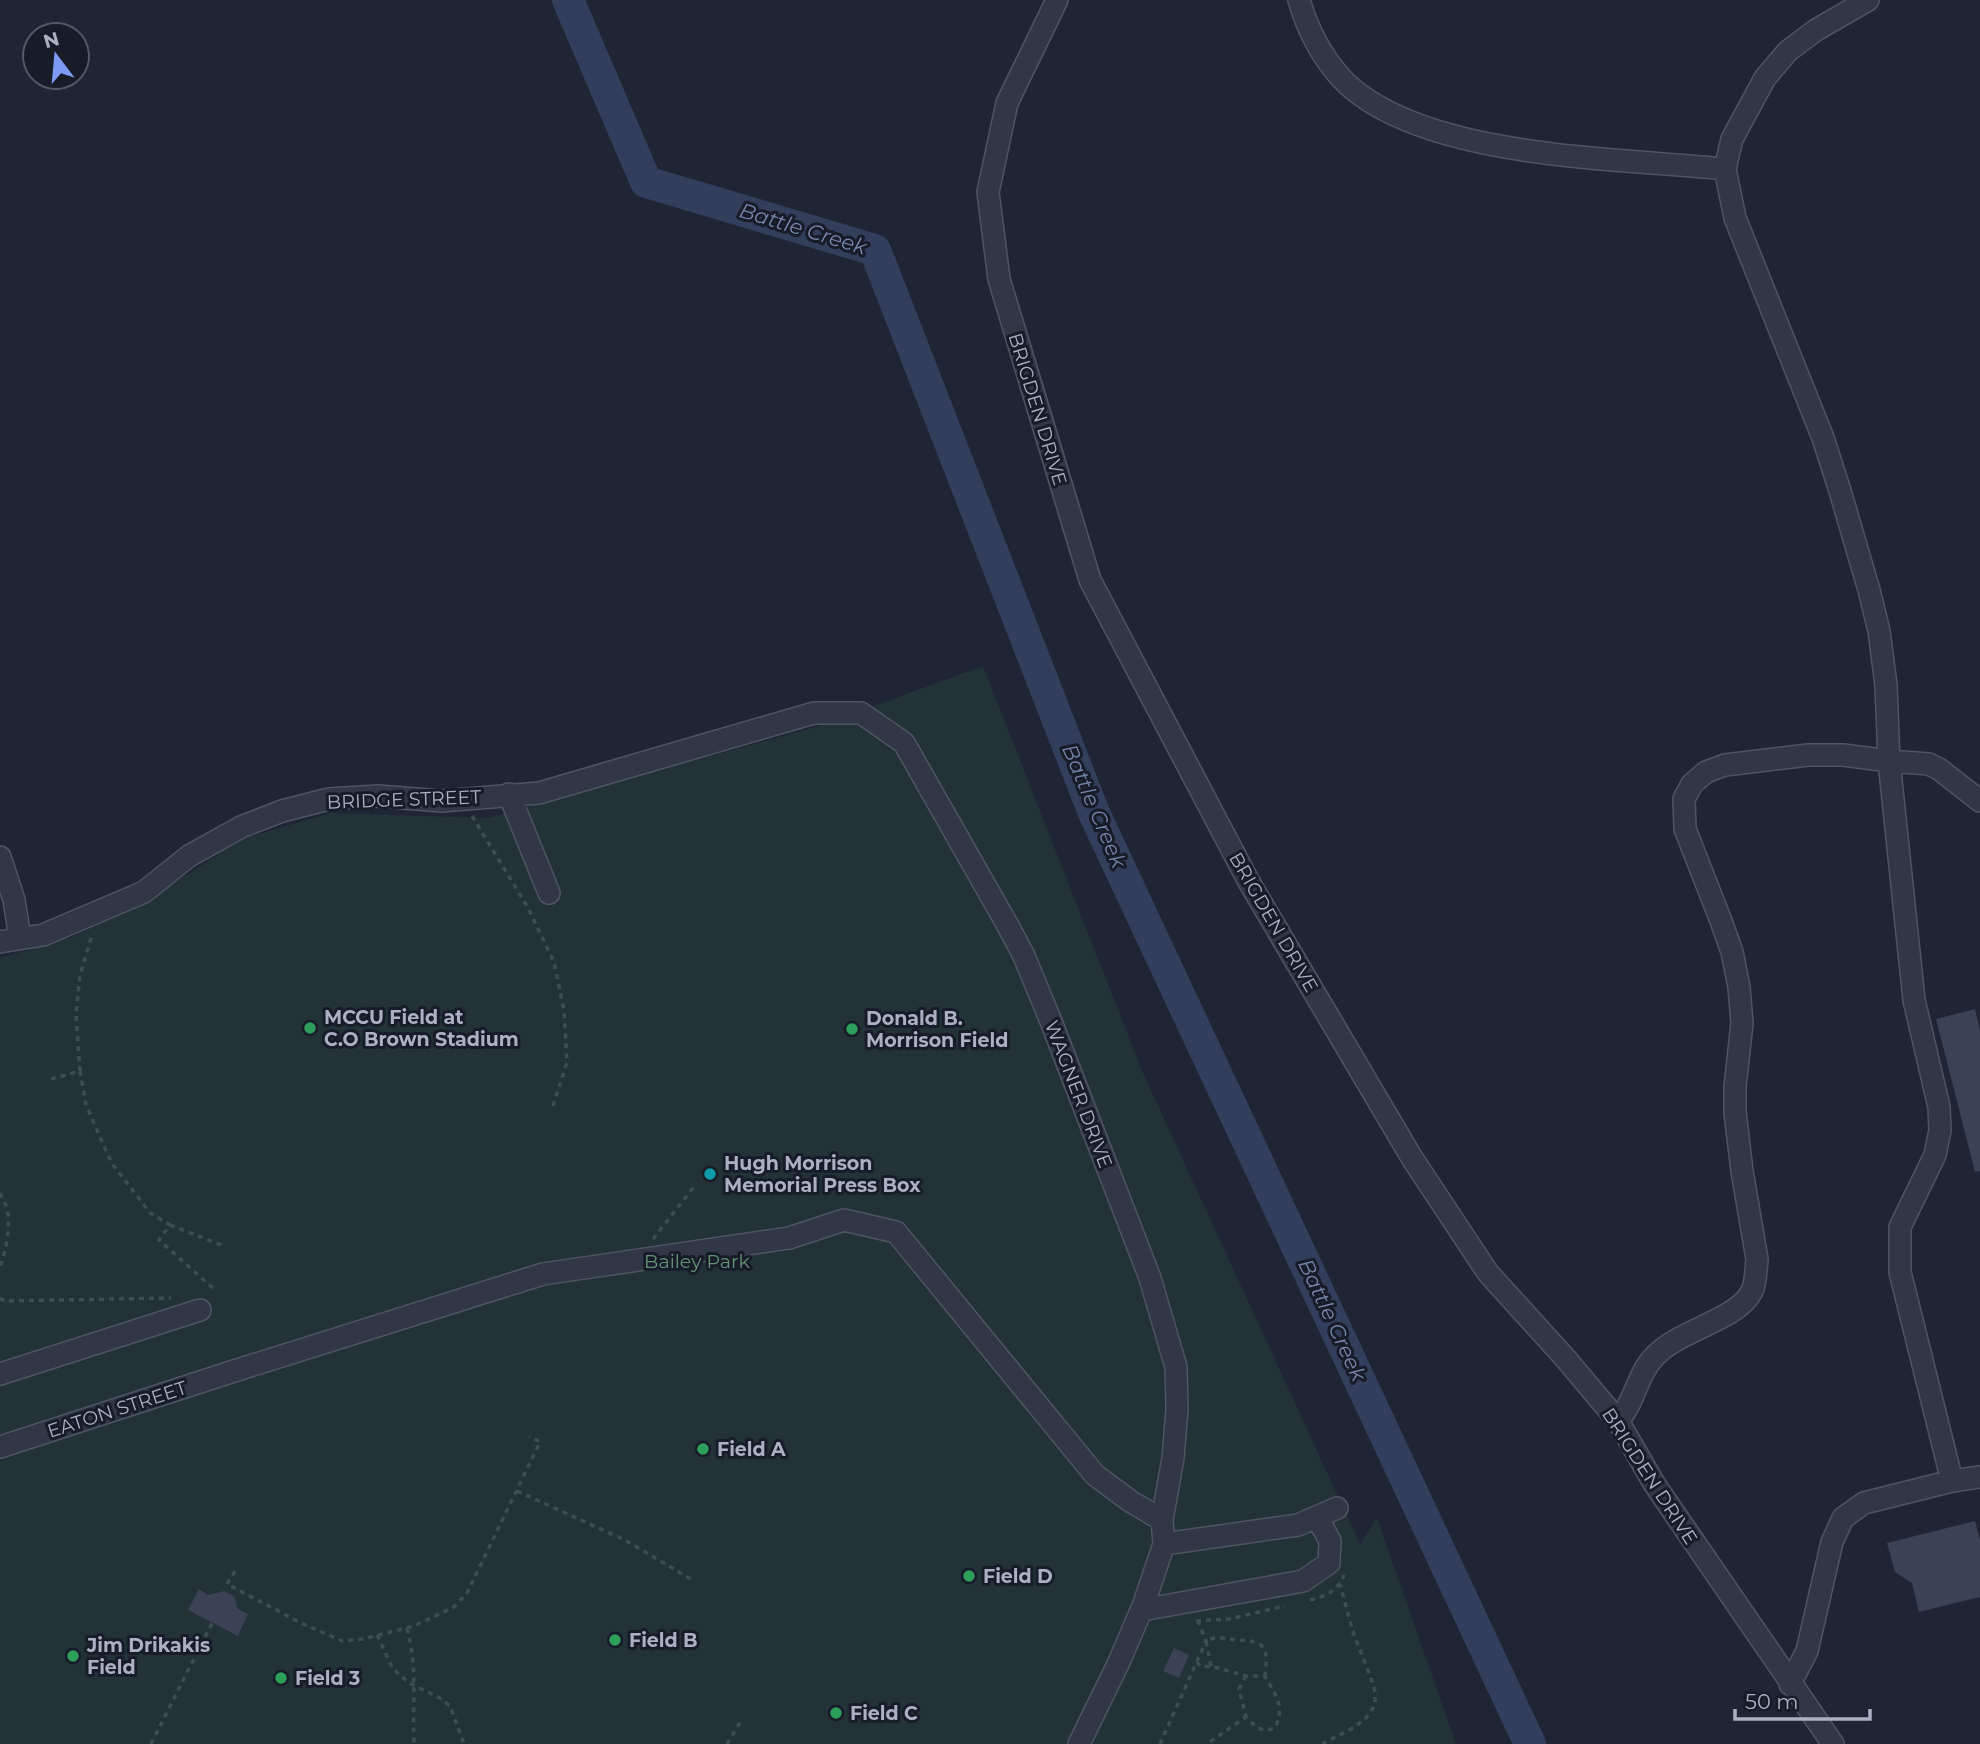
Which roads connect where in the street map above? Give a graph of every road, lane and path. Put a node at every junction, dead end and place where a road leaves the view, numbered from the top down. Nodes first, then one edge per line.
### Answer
1 (1057, 0) edge
2 (1299, 0) edge
3 (1868, 0) edge
4 (1725, 169) junction
5 (1889, 761) junction
6 (628, 767) joint
7 (509, 794) junction
8 (462, 800) junction
9 (1979, 803) edge
10 (0, 857) edge
11 (549, 893) dead end
12 (97, 913) junction
13 (10, 940) edge
14 (80, 1071) junction
15 (51, 1079) dead end
16 (553, 1106) dead end
17 (695, 1184) dead end
18 (0, 1193) edge
19 (170, 1225) junction
20 (224, 1246) dead end
21 (637, 1261) junction
22 (0, 1267) edge
23 (215, 1290) dead end
24 (179, 1296) dead end
25 (0, 1298) edge
26 (200, 1310) dead end
27 (0, 1374) edge
28 (1618, 1421) junction
29 (528, 1436) dead end
30 (0, 1447) edge
31 (1980, 1477) edge
32 (1952, 1481) junction
33 (517, 1491) junction
34 (1337, 1508) dead end
35 (1317, 1517) junction
36 (1162, 1520) junction
37 (1164, 1544) junction
38 (235, 1571) dead end
39 (694, 1581) dead end
40 (1340, 1584) dead end
41 (1142, 1610) junction
42 (1198, 1621) dead end
43 (212, 1623) dead end
44 (406, 1628) junction
45 (377, 1635) junction
46 (1206, 1641) junction
47 (1197, 1662) junction
48 (1211, 1666) junction
49 (1265, 1675) junction
50 (1246, 1676) junction
51 (1790, 1684) junction
52 (415, 1686) junction
53 (1246, 1717) junction
54 (742, 1719) dead end
55 (151, 1744) edge
56 (414, 1744) edge
57 (463, 1744) edge
58 (727, 1744) edge
59 (1079, 1744) edge
60 (1160, 1744) edge
61 (1207, 1744) edge
62 (1322, 1744) edge
63 (1832, 1744) edge

1 - 28 street, BRIGDEN DRIVE
2 - 4 street
3 - 4 street
4 - 5 street
5 - 9 street
5 - 28 street
5 - 32 street
6 - 7 street, BRIDGE STREET
6 - 36 street, WAGNER DRIVE
7 - 8 street, BRIDGE STREET
7 - 11 street
8 - 12 street, BRIDGE STREET
8 - 16 path
10 - 13 street
12 - 13 street, BRIDGE STREET
12 - 14 path
14 - 15 path
14 - 19 path
17 - 21 path
18 - 22 path
19 - 20 path
19 - 23 path
21 - 30 street, EATON STREET
21 - 36 street, EATON STREET
24 - 25 path
26 - 27 street
28 - 51 street, BRIGDEN DRIVE
29 - 33 path
31 - 32 street
32 - 51 street
33 - 39 path
33 - 44 path
34 - 35 street
35 - 37 street
35 - 41 street
36 - 37 street, WAGNER DRIVE
37 - 41 street, WAGNER DRIVE
38 - 45 path
40 - 62 path
41 - 59 street, WAGNER DRIVE
42 - 46 path
43 - 55 path
44 - 45 path
44 - 52 path
45 - 52 path
46 - 47 path
46 - 48 path
46 - 49 path
47 - 48 path
47 - 60 path
48 - 50 path
49 - 50 path
49 - 53 path
50 - 53 path
51 - 63 street, BRIGDEN DRIVE
52 - 56 path
52 - 57 path
53 - 61 path
54 - 58 path

